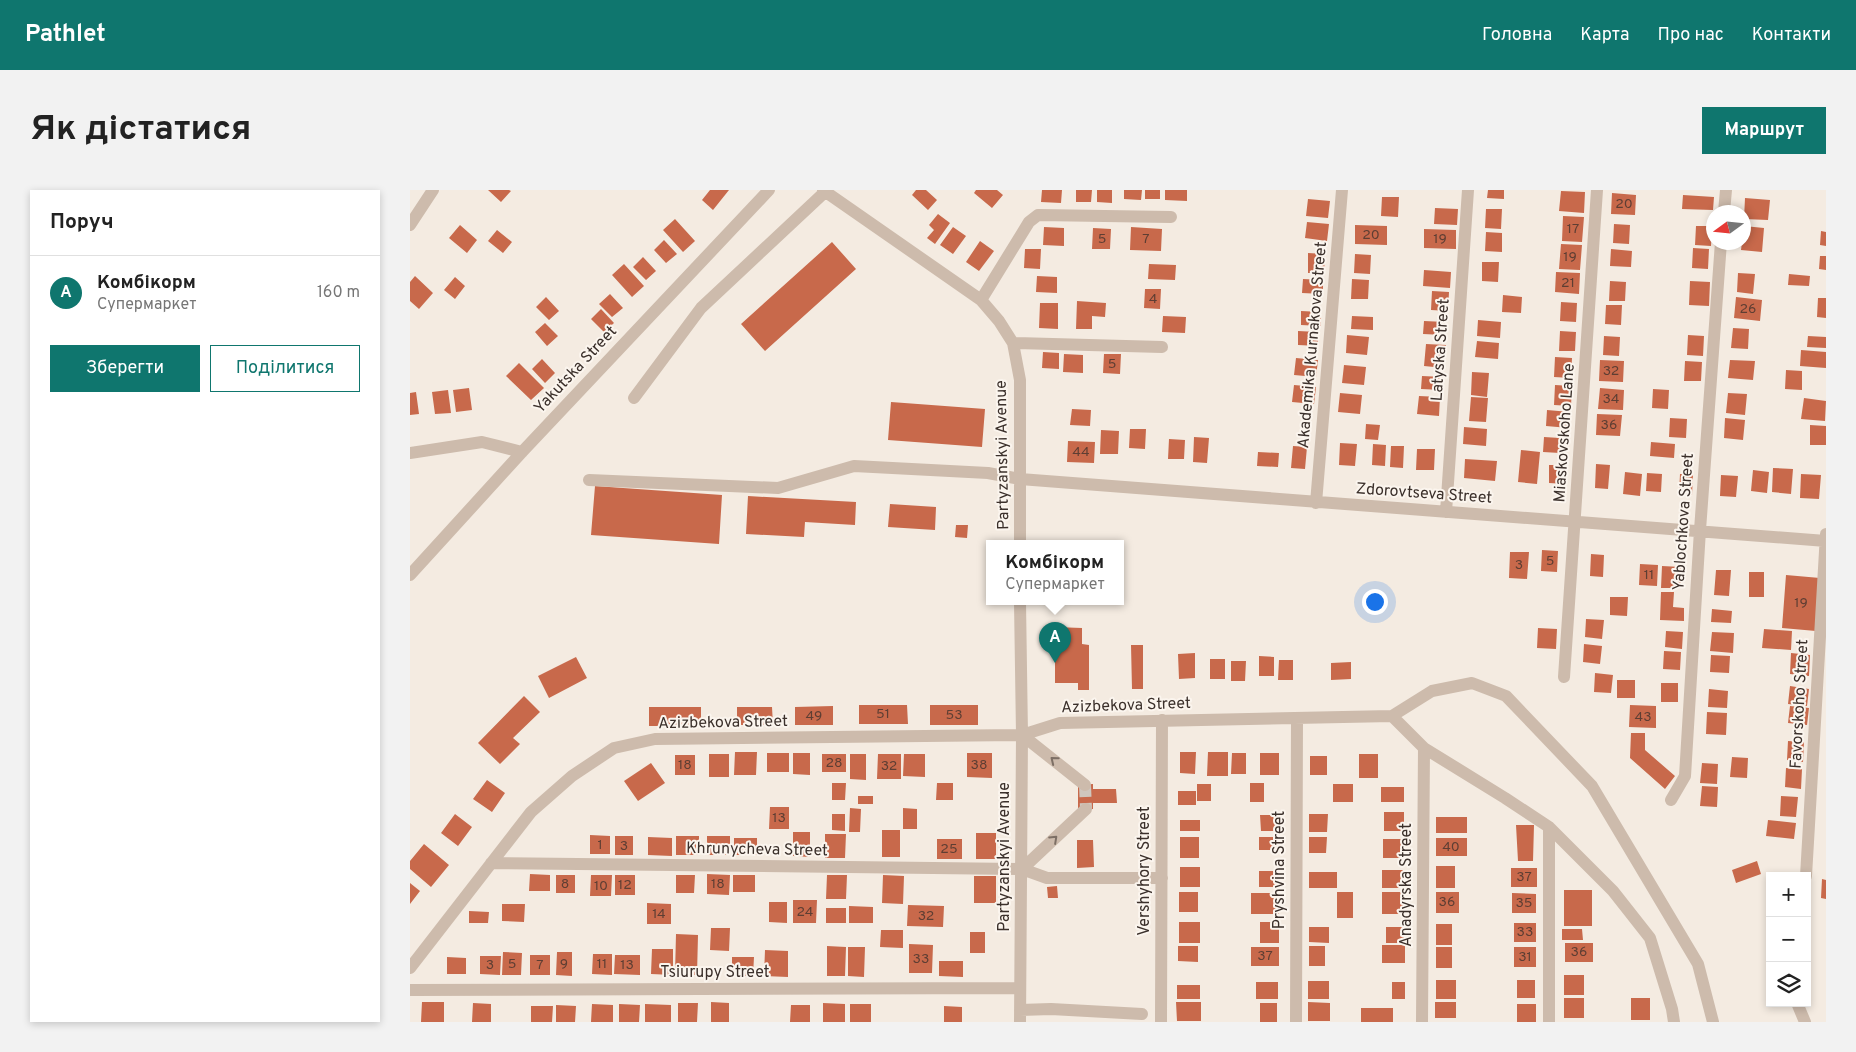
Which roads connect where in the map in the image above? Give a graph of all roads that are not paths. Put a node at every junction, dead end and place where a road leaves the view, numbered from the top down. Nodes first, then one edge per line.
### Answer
1 (433, 190) edge
2 (769, 190) edge
3 (825, 190) edge
4 (1342, 190) edge
5 (1468, 190) edge
6 (1598, 190) edge
7 (1726, 190) edge
8 (1725, 205) edge
9 (1172, 216) dead end
10 (410, 225) edge
11 (1721, 250) edge
12 (981, 300) junction
13 (1013, 343) junction
14 (1162, 347) dead end
15 (634, 398) dead end
16 (522, 452) junction
17 (410, 453) edge
18 (1020, 479) junction
19 (589, 480) dead end
20 (1316, 503) junction
21 (1446, 512) junction
22 (1575, 520) junction
23 (1700, 530) junction
24 (1826, 534) edge
25 (1020, 540) edge
26 (1826, 541) edge
27 (410, 575) edge
28 (1020, 605) edge
29 (1564, 678) dead end
30 (1392, 716) junction
31 (1297, 719) junction
32 (1162, 720) junction
33 (1022, 735) junction
34 (1424, 748) junction
35 (1085, 785) dead end
36 (1671, 800) dead end
37 (1086, 809) dead end
38 (1549, 827) junction
39 (491, 863) junction
40 (1022, 869) junction
41 (1806, 872) edge
42 (1162, 878) junction
43 (410, 968) edge
44 (1020, 988) junction
45 (410, 990) edge
46 (1798, 1007) edge
47 (1142, 1014) dead end
48 (1020, 1016) edge
49 (1161, 1022) edge
50 (1296, 1022) edge
51 (1422, 1022) edge
52 (1549, 1022) edge
53 (1674, 1022) edge
54 (1712, 1022) edge
55 (1805, 1022) edge

1 - 10 street
2 - 16 street, Yakutska Street
3 - 12 street, Partyzanskyi Avenue
3 - 15 street
4 - 20 street, Akademika Kurnakova Street
5 - 21 street, Latyska Street
6 - 22 street, Miaskovskoho Lane
7 - 8 street
9 - 12 street
11 - 23 street, Yablochkova Street
12 - 13 street, Partyzanskyi Avenue
13 - 14 street
13 - 18 street, Partyzanskyi Avenue
16 - 17 street
16 - 27 street, Yakutska Street
18 - 19 street, Zdorovtseva Street
18 - 20 street, Zdorovtseva Street
18 - 25 street, Partyzanskyi Avenue
20 - 21 street, Zdorovtseva Street
21 - 22 street, Zdorovtseva Street
22 - 23 street, Zdorovtseva Street
22 - 29 street, Miaskovskoho Lane
23 - 26 street, Zdorovtseva Street
23 - 36 street, Yablochkova Street
24 - 26 street, Favorskoho Street
26 - 41 street, Favorskoho Street
28 - 33 street, Partyzanskyi Avenue
30 - 31 street, Azizbekova Street
30 - 34 street
30 - 54 street
31 - 32 street, Azizbekova Street
31 - 50 street, Pryshvina Street
32 - 33 street, Azizbekova Street
32 - 42 street, Vershyhory Street
35 -> 33 street
33 - 39 street, Azizbekova Street
33 - 40 street, Partyzanskyi Avenue
34 - 38 street
34 - 51 street, Anadyrska Street
40 -> 37 street
38 - 52 street
38 - 53 street
39 - 40 street, Khrunycheva Street
39 - 43 street, Azizbekova Street
40 - 42 street, Khrunycheva Street
40 - 44 street, Partyzanskyi Avenue
42 - 49 street, Vershyhory Street
44 - 45 street, Tsiurupy Street
44 - 48 street, Partyzanskyi Avenue
46 - 55 street
47 - 48 street

